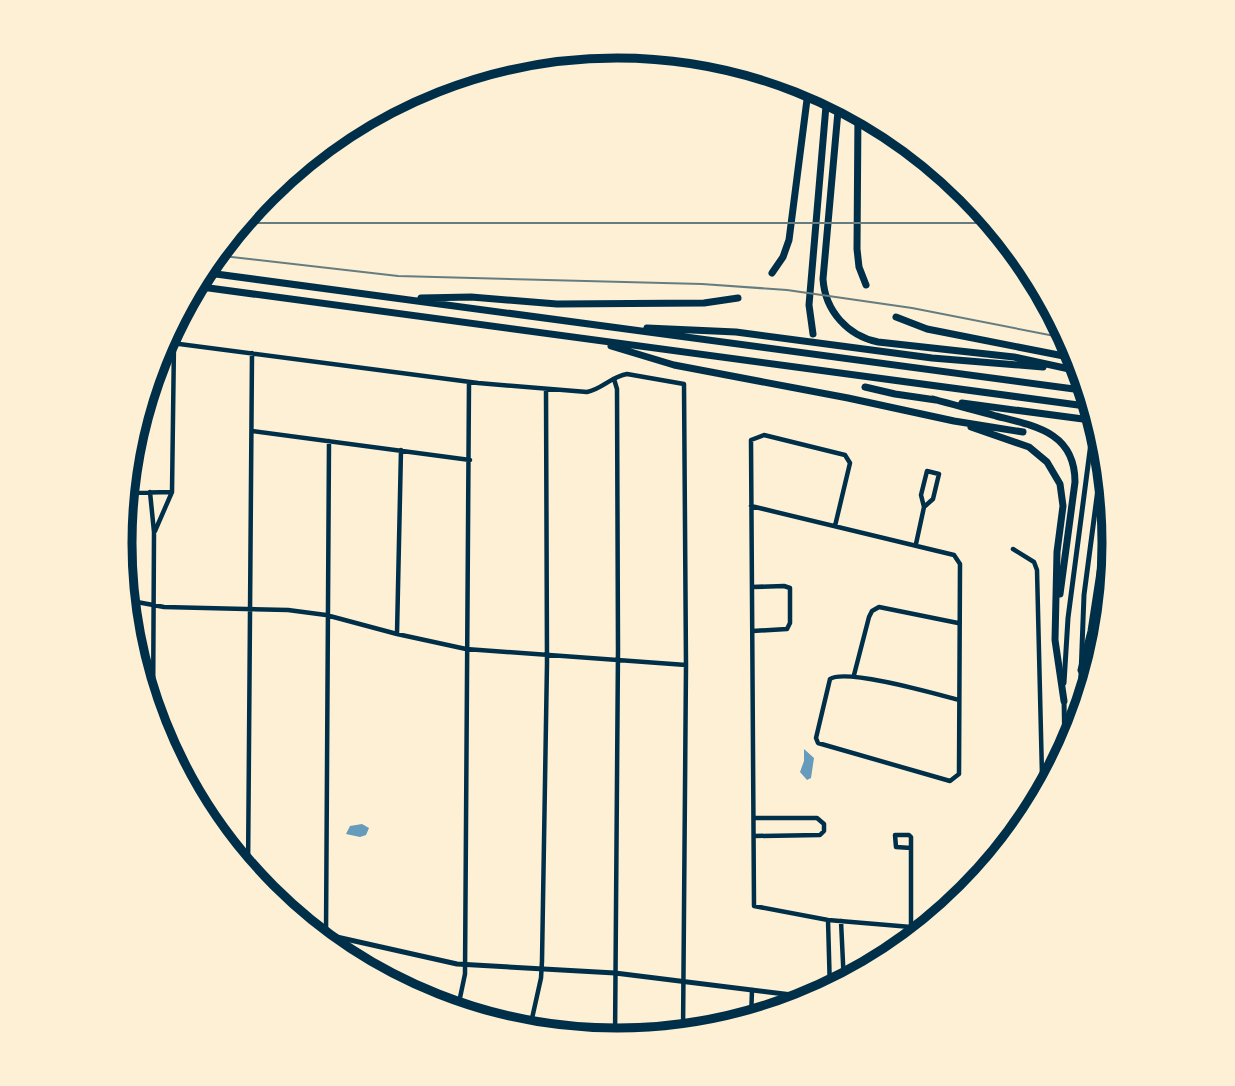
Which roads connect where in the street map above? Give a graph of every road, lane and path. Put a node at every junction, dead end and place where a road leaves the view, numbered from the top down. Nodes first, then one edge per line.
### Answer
1 (807, 97) edge
2 (826, 105) edge
3 (838, 111) edge
4 (858, 122) edge
5 (772, 273) dead end
6 (214, 274) edge
7 (866, 285) dead end
8 (205, 287) edge
9 (394, 298) junction
10 (738, 298) dead end
11 (896, 317) dead end
12 (597, 326) junction
13 (813, 334) dead end
14 (590, 340) junction
15 (175, 343) edge
16 (174, 346) edge
17 (252, 353) junction
18 (1066, 356) edge
19 (1063, 368) junction
20 (1071, 370) edge
21 (614, 379) junction
22 (469, 382) junction
23 (864, 387) dead end
24 (546, 389) junction
25 (1078, 390) edge
26 (933, 399) junction
27 (1083, 405) edge
28 (1086, 419) edge
29 (954, 421) junction
30 (252, 431) junction
31 (1023, 432) dead end
32 (1091, 440) edge
33 (329, 441) junction
34 (401, 450) junction
35 (470, 460) junction
36 (1099, 481) edge
37 (150, 492) junction
38 (172, 492) junction
39 (135, 493) edge
40 (751, 506) junction
41 (924, 507) junction
42 (835, 526) junction
43 (154, 532) junction
44 (916, 544) junction
45 (1013, 549) dead end
46 (1103, 556) edge
47 (752, 587) junction
48 (136, 601) edge
49 (153, 604) junction
50 (249, 608) junction
51 (326, 615) junction
52 (958, 623) junction
53 (753, 631) junction
54 (1055, 631) junction
55 (397, 634) junction
56 (466, 649) junction
57 (547, 654) junction
58 (618, 660) junction
59 (686, 665) junction
60 (1081, 670) junction
61 (854, 675) junction
62 (153, 682) edge
63 (1081, 684) edge
64 (959, 700) junction
65 (1064, 701) junction
66 (1065, 732) edge
67 (1042, 779) edge
68 (754, 818) junction
69 (754, 836) junction
70 (911, 848) junction
71 (248, 857) edge
72 (828, 920) junction
73 (841, 921) junction
74 (326, 931) edge
75 (337, 938) edge
76 (465, 965) junction
77 (542, 969) junction
78 (843, 972) edge
79 (615, 973) junction
80 (830, 979) edge
81 (684, 982) junction
82 (751, 990) junction
83 (792, 995) edge
84 (460, 1001) edge
85 (751, 1009) edge
86 (531, 1020) edge
87 (684, 1024) edge
88 (615, 1028) edge

1 - 5 highway
2 - 13 highway
3 - 19 highway
4 - 7 highway
6 - 9 highway
8 - 14 highway
9 - 10 highway
9 - 12 highway
11 - 18 highway
12 - 19 highway
12 - 25 highway
14 - 27 highway
14 - 29 highway
15 - 17 street
16 - 38 street
17 - 22 street
17 - 30 street
19 - 20 highway
21 - 24 street
21 - 58 street
21 - 59 street
22 - 24 street
22 - 35 street
23 - 26 highway
24 - 57 street
26 - 28 highway
26 - 54 highway
29 - 31 highway
29 - 54 highway
30 - 33 street
30 - 50 street
32 - 65 main road
33 - 34 street
33 - 51 street
34 - 35 street
34 - 55 street
35 - 56 street
36 - 60 main road
37 - 38 street
37 - 39 street
37 - 43 street
38 - 43 street
40 - 42 street
40 - 42 street
40 - 47 street
41 - 41 street
41 - 44 street
42 - 44 street
43 - 49 street
44 - 52 street
45 - 67 street
46 - 60 highway
47 - 53 street
47 - 53 street
48 - 49 street
49 - 50 street
49 - 62 street
50 - 51 street
50 - 71 street
51 - 55 street
51 - 74 street
52 - 61 street
52 - 64 street
53 - 68 street
54 - 65 highway
55 - 56 street
56 - 57 street
56 - 76 street
57 - 58 street
57 - 77 street
58 - 59 street
58 - 79 street
59 - 81 street
60 - 63 main road
61 - 64 street
61 - 64 street
65 - 66 main road
68 - 69 street
68 - 69 street
69 - 72 street
70 - 70 street
70 - 73 street
72 - 73 street
72 - 80 street
73 - 78 street
75 - 76 main road
76 - 77 main road
76 - 84 street
77 - 79 main road
77 - 86 street
79 - 81 main road
79 - 88 street
81 - 82 main road
81 - 87 street
82 - 83 main road
82 - 85 street

